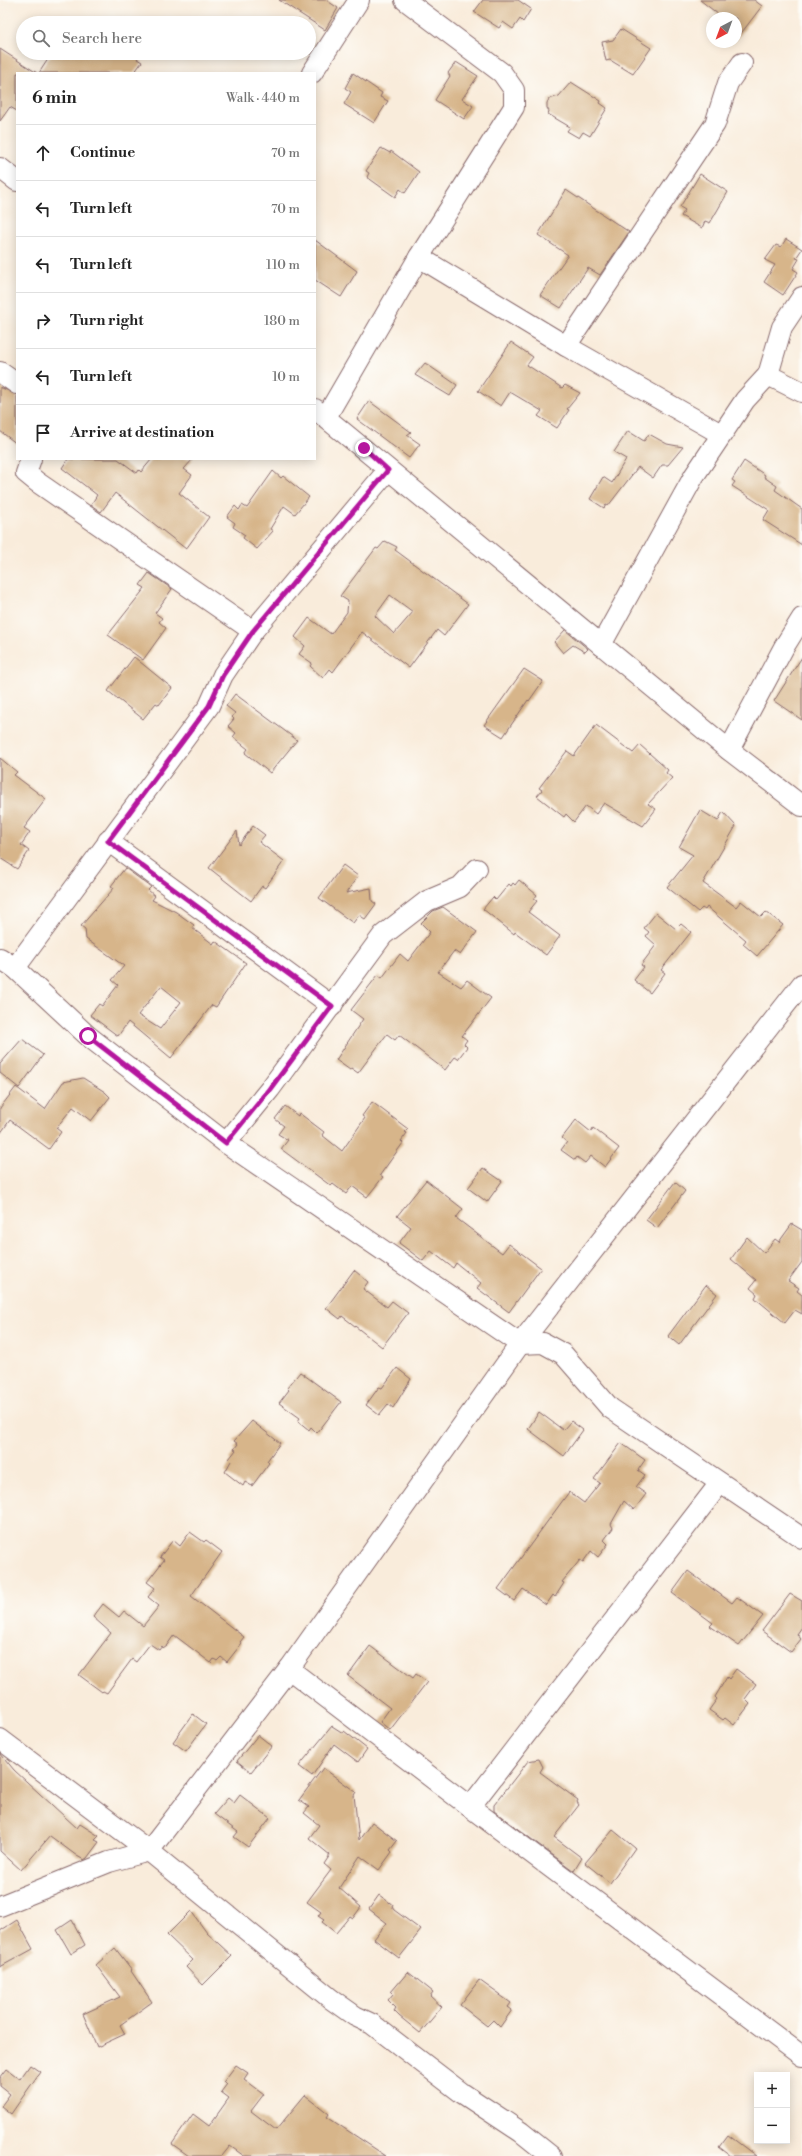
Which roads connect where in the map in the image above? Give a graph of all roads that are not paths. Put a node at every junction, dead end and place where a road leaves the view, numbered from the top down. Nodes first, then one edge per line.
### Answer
1 (359, 0) edge
2 (405, 0) edge
3 (742, 63) dead end
4 (313, 72) edge
5 (0, 168) edge
6 (16, 180) edge
7 (419, 257) junction
8 (802, 297) edge
9 (566, 346) junction
10 (0, 372) edge
11 (768, 375) junction
12 (16, 383) edge
13 (802, 392) edge
14 (321, 413) edge
15 (721, 434) junction
16 (31, 460) edge
17 (388, 470) junction
18 (802, 618) edge
19 (253, 631) junction
20 (601, 645) junction
21 (729, 750) junction
22 (802, 806) edge
23 (108, 841) junction
24 (477, 869) dead end
25 (7, 963) edge
26 (802, 984) edge
27 (332, 1006) junction
28 (226, 1143) junction
29 (520, 1344) junction
30 (720, 1483) junction
31 (802, 1538) edge
32 (289, 1669) junction
33 (0, 1739) edge
34 (470, 1807) junction
35 (149, 1851) junction
36 (0, 1906) edge
37 (802, 2055) edge
38 (551, 2156) edge

1 - 4 street
2 - 7 street
3 - 9 street
5 - 6 street
7 - 9 street
7 - 14 street
8 - 11 street
9 - 15 street
10 - 12 street
11 - 13 street
11 - 15 street
14 - 17 street
15 - 20 street
16 - 19 street
17 - 19 street
17 - 20 street
18 - 21 street
19 - 23 street
20 - 21 street
21 - 22 street
23 - 25 street
23 - 27 street
24 - 27 street
25 - 28 street
26 - 29 street
27 - 28 street
28 - 29 street
29 - 30 street
29 - 32 street
30 - 31 street
30 - 34 street
32 - 34 street
32 - 35 street
33 - 35 street
34 - 37 street
35 - 36 street
35 - 38 street

